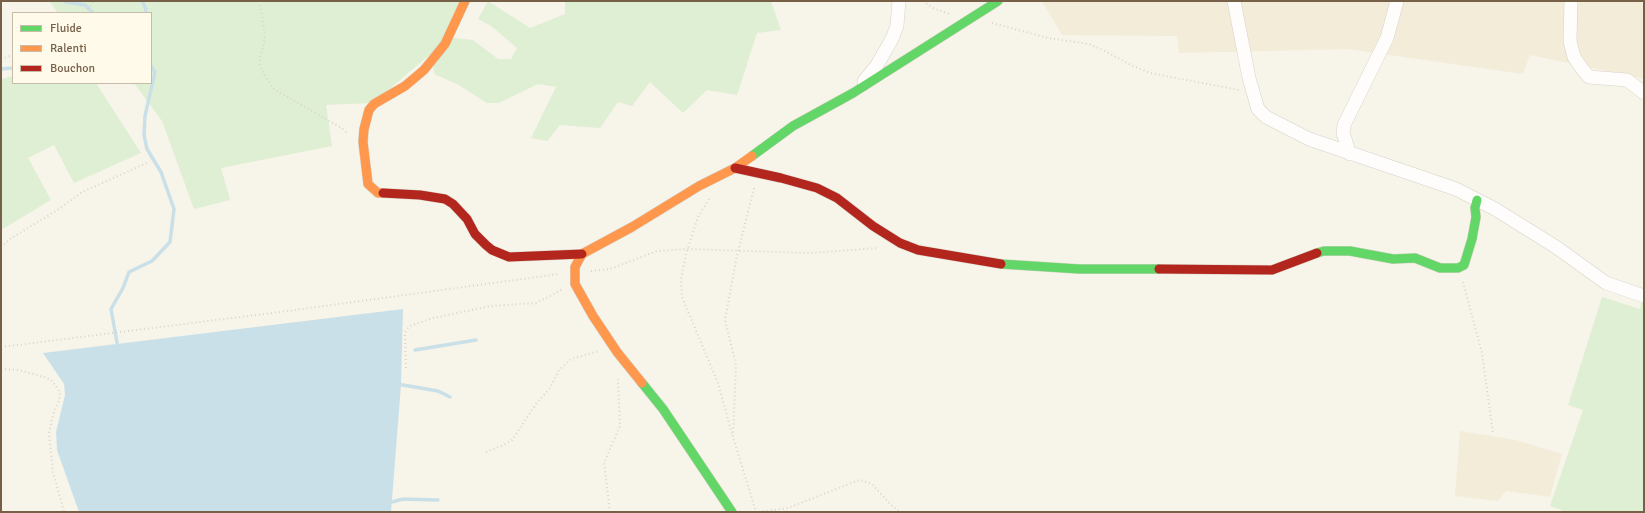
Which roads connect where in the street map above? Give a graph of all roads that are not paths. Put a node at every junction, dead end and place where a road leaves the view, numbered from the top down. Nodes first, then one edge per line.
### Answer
1 (465, 1) edge
2 (899, 1) edge
3 (998, 1) edge
4 (1234, 1) edge
5 (1397, 1) edge
6 (1571, 1) edge
7 (1644, 93) edge
8 (854, 94) junction
9 (1350, 154) junction
10 (735, 168) junction
11 (1477, 200) junction
12 (582, 254) junction
13 (1644, 296) edge
14 (732, 512) edge

1 - 12 street
2 - 8 street
3 - 8 street
4 - 9 street
5 - 9 street
6 - 7 street
8 - 10 street
9 - 11 street
10 - 11 street
10 - 12 street
11 - 13 street
12 - 14 street

